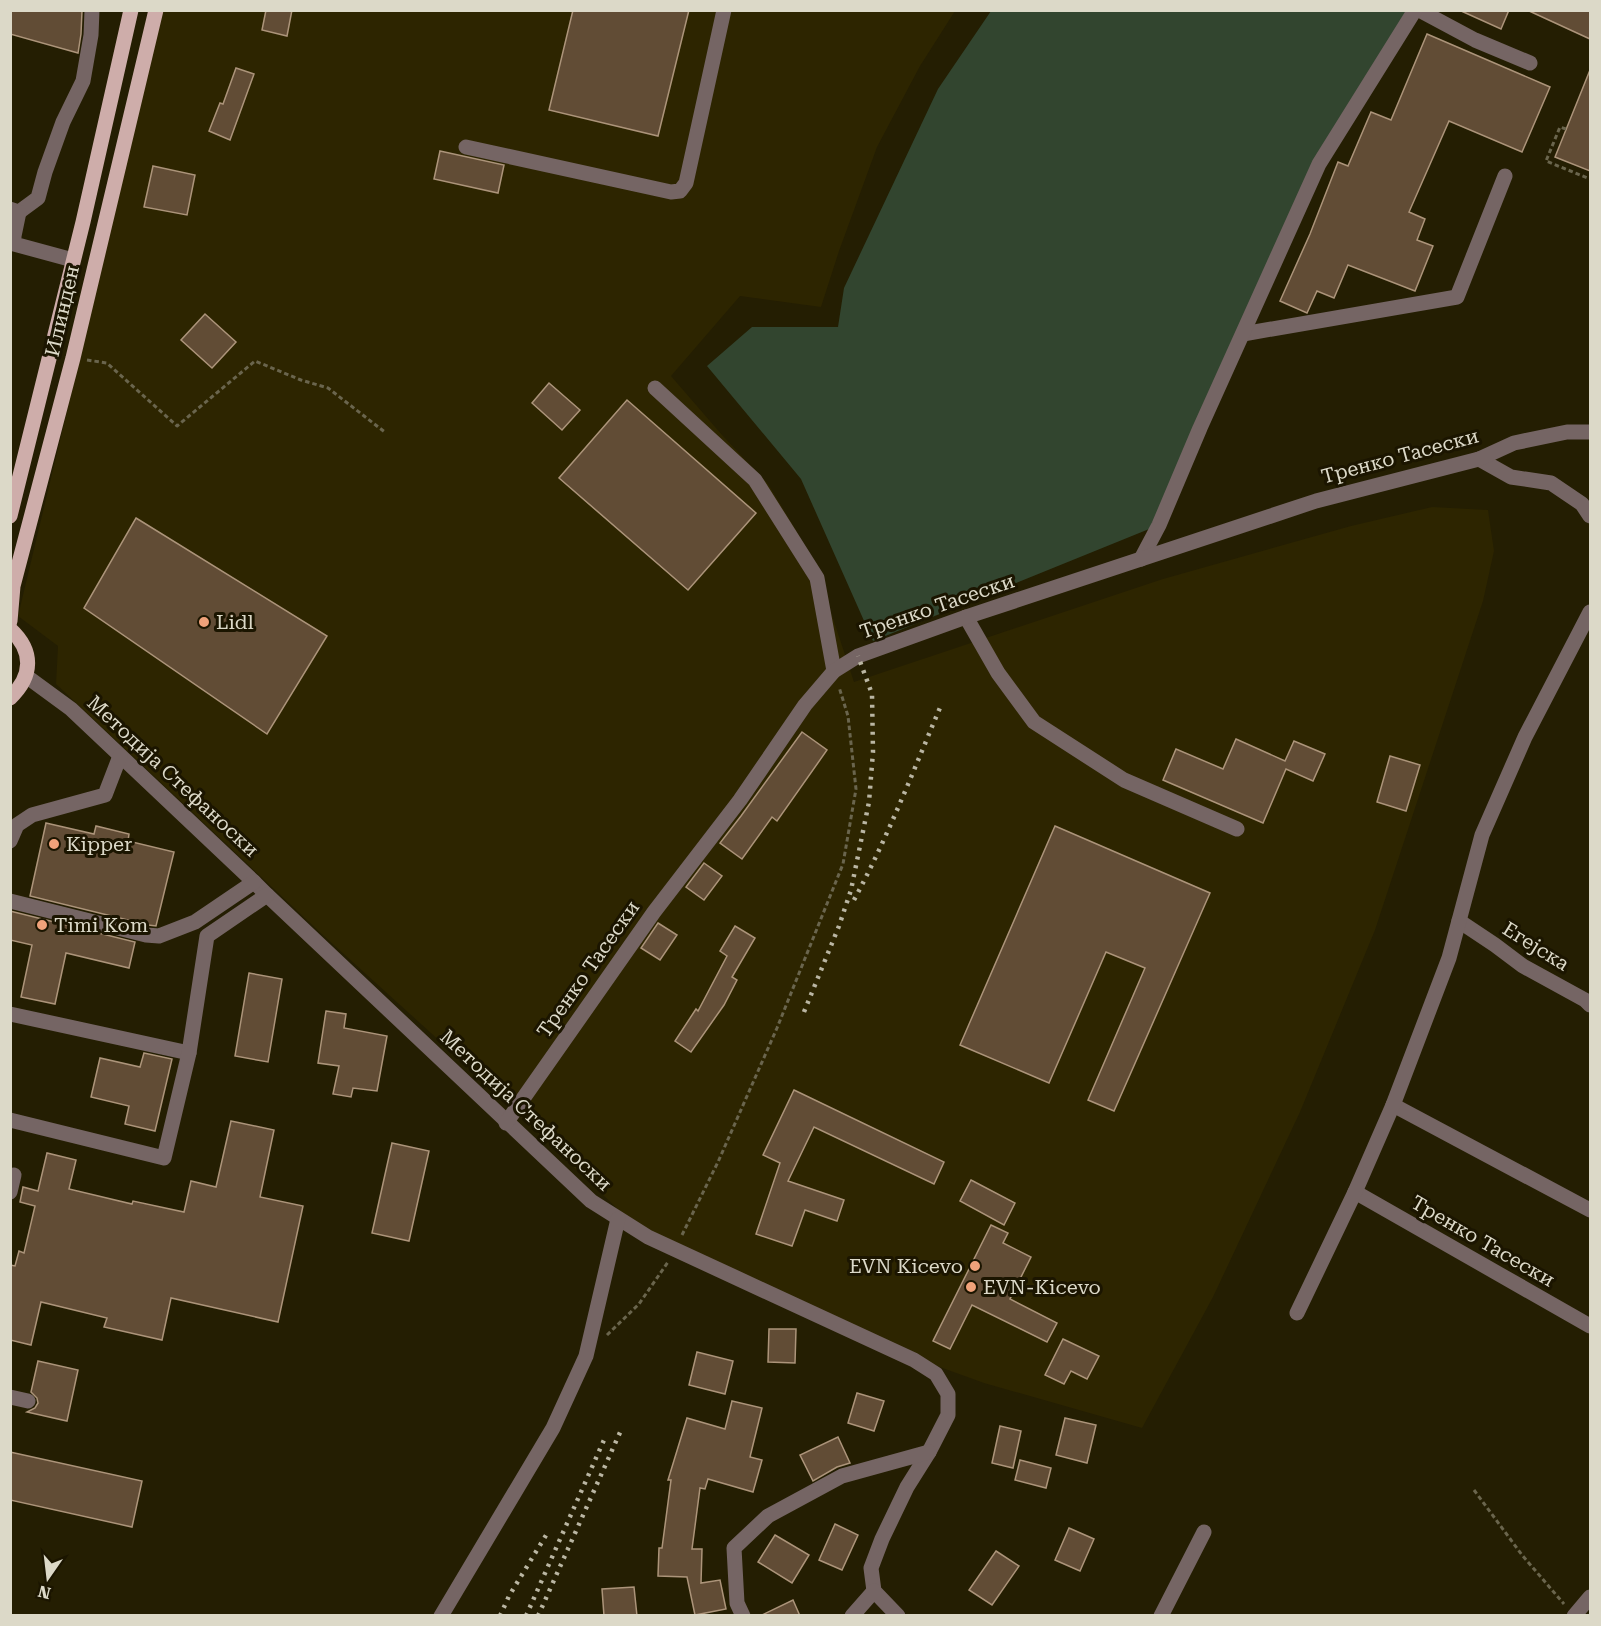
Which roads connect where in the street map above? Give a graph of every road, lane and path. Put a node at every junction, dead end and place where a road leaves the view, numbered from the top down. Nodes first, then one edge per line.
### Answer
1 (92, 10) edge
2 (156, 10) edge
3 (724, 10) edge
4 (1417, 10) edge
5 (130, 11) edge
6 (1530, 63) dead end
7 (1566, 129) dead end
8 (466, 147) dead end
9 (1505, 176) dead end
10 (1590, 179) edge
11 (15, 211) edge
12 (73, 260) junction
13 (1243, 334) junction
14 (73, 358) junction
15 (655, 388) dead end
16 (1590, 432) edge
17 (386, 433) dead end
18 (1479, 459) junction
19 (1588, 507) edge
20 (10, 516) edge
21 (1141, 559) junction
22 (1590, 612) edge
23 (966, 617) junction
24 (10, 621) edge
25 (10, 629) edge
26 (834, 671) junction
27 (26, 676) junction
28 (10, 698) edge
29 (120, 756) junction
30 (1237, 828) dead end
31 (10, 841) edge
32 (254, 882) junction
33 (267, 896) junction
34 (10, 901) edge
35 (1459, 921) junction
36 (195, 922) junction
37 (207, 936) junction
38 (1590, 1005) edge
39 (10, 1014) edge
40 (189, 1053) junction
41 (1393, 1105) junction
42 (10, 1119) edge
43 (506, 1122) junction
44 (14, 1175) dead end
45 (10, 1192) edge
46 (1355, 1192) junction
47 (1590, 1210) edge
48 (618, 1219) junction
49 (676, 1250) junction
50 (1297, 1312) dead end
51 (1590, 1326) edge
52 (586, 1356) junction
53 (10, 1396) edge
54 (28, 1401) dead end
55 (929, 1452) junction
56 (1474, 1490) dead end
57 (1204, 1532) dead end
58 (874, 1591) junction
59 (1590, 1597) edge
60 (1570, 1611) edge
61 (441, 1616) edge
62 (743, 1616) edge
63 (852, 1616) edge
64 (898, 1616) edge
65 (1161, 1616) edge

1 - 11 street
2 - 14 main road, Илинден
3 - 8 street
4 - 6 street
4 - 13 street
5 - 12 main road, Илинден
7 - 10 path
9 - 13 street
11 - 12 street
12 - 20 main road, Илинден
13 - 21 street
14 - 17 path
14 - 24 main road, Илинден
15 - 26 street
16 - 18 street, Тренко Тасески
18 - 19 street
18 - 21 street, Тренко Тасески
21 - 23 street, Тренко Тасески
22 - 35 street
23 - 26 street, Тренко Тасески
23 - 30 street
25 - 27 main road
26 - 43 street, Тренко Тасески
26 - 49 path
27 - 28 main road
27 - 29 street, Методија Стефаноски
29 - 31 street
29 - 32 street, Методија Стефаноски
32 - 33 street, Методија Стефаноски
32 - 36 street
33 - 37 street
33 - 43 street, Методија Стефаноски
34 - 36 street
35 - 38 street, Егејска
35 - 41 street
36 - 37 street
37 - 40 street
39 - 40 street
40 - 42 street
41 - 46 street
41 - 47 street
43 - 48 street, Методија Стефаноски
44 - 45 street
46 - 50 street
46 - 51 street, Тренко Тасески
48 - 49 street, Методија Стефаноски
48 - 52 street
49 - 52 path
49 - 55 street, Методија Стефаноски
52 - 61 street
53 - 54 street
55 - 58 street, Методија Стефаноски
55 - 62 street
56 - 60 path
57 - 65 street
58 - 63 street
58 - 64 street
59 - 60 street

